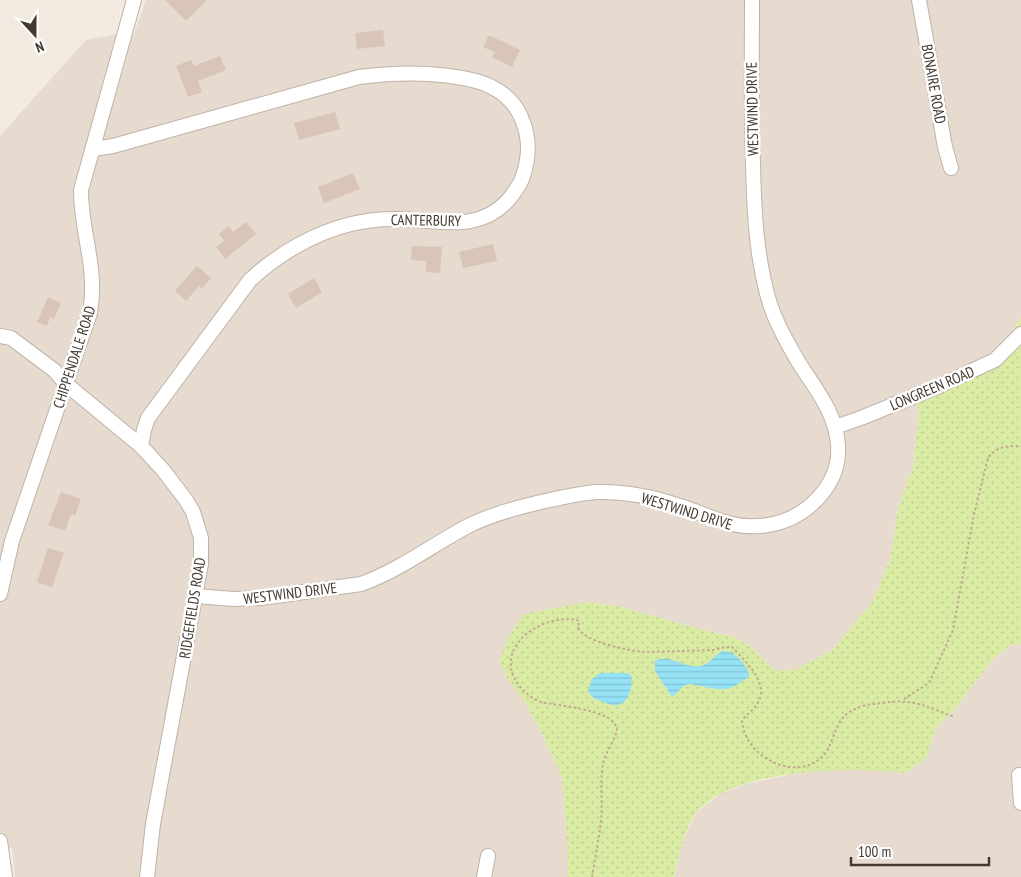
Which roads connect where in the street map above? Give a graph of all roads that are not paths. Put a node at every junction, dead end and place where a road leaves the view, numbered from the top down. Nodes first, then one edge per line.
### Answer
1 (134, 0) edge
2 (752, 0) edge
3 (919, 0) edge
4 (93, 149) junction
5 (951, 168) dead end
6 (1021, 334) edge
7 (0, 336) edge
8 (66, 384) junction
9 (835, 426) junction
10 (141, 446) junction
11 (0, 594) edge
12 (196, 596) junction
13 (1019, 775) dead end
14 (1021, 803) edge
15 (0, 841) edge
16 (488, 856) dead end
17 (5, 877) edge
18 (147, 877) edge
19 (484, 877) edge

1 - 4 street, CHIPPENDALE ROAD
2 - 9 street, WESTWIND DRIVE
3 - 5 street, BONAIRE ROAD
4 - 8 street, CHIPPENDALE ROAD
4 - 10 street, CANTERBURY
6 - 9 street, LONGREEN ROAD
7 - 8 street, RIDGEFIELDS ROAD
8 - 10 street, RIDGEFIELDS ROAD
8 - 11 street, CHIPPENDALE ROAD
9 - 12 street, WESTWIND DRIVE
10 - 12 street, RIDGEFIELDS ROAD
12 - 18 street, RIDGEFIELDS ROAD
13 - 14 street
15 - 17 street
16 - 19 street

